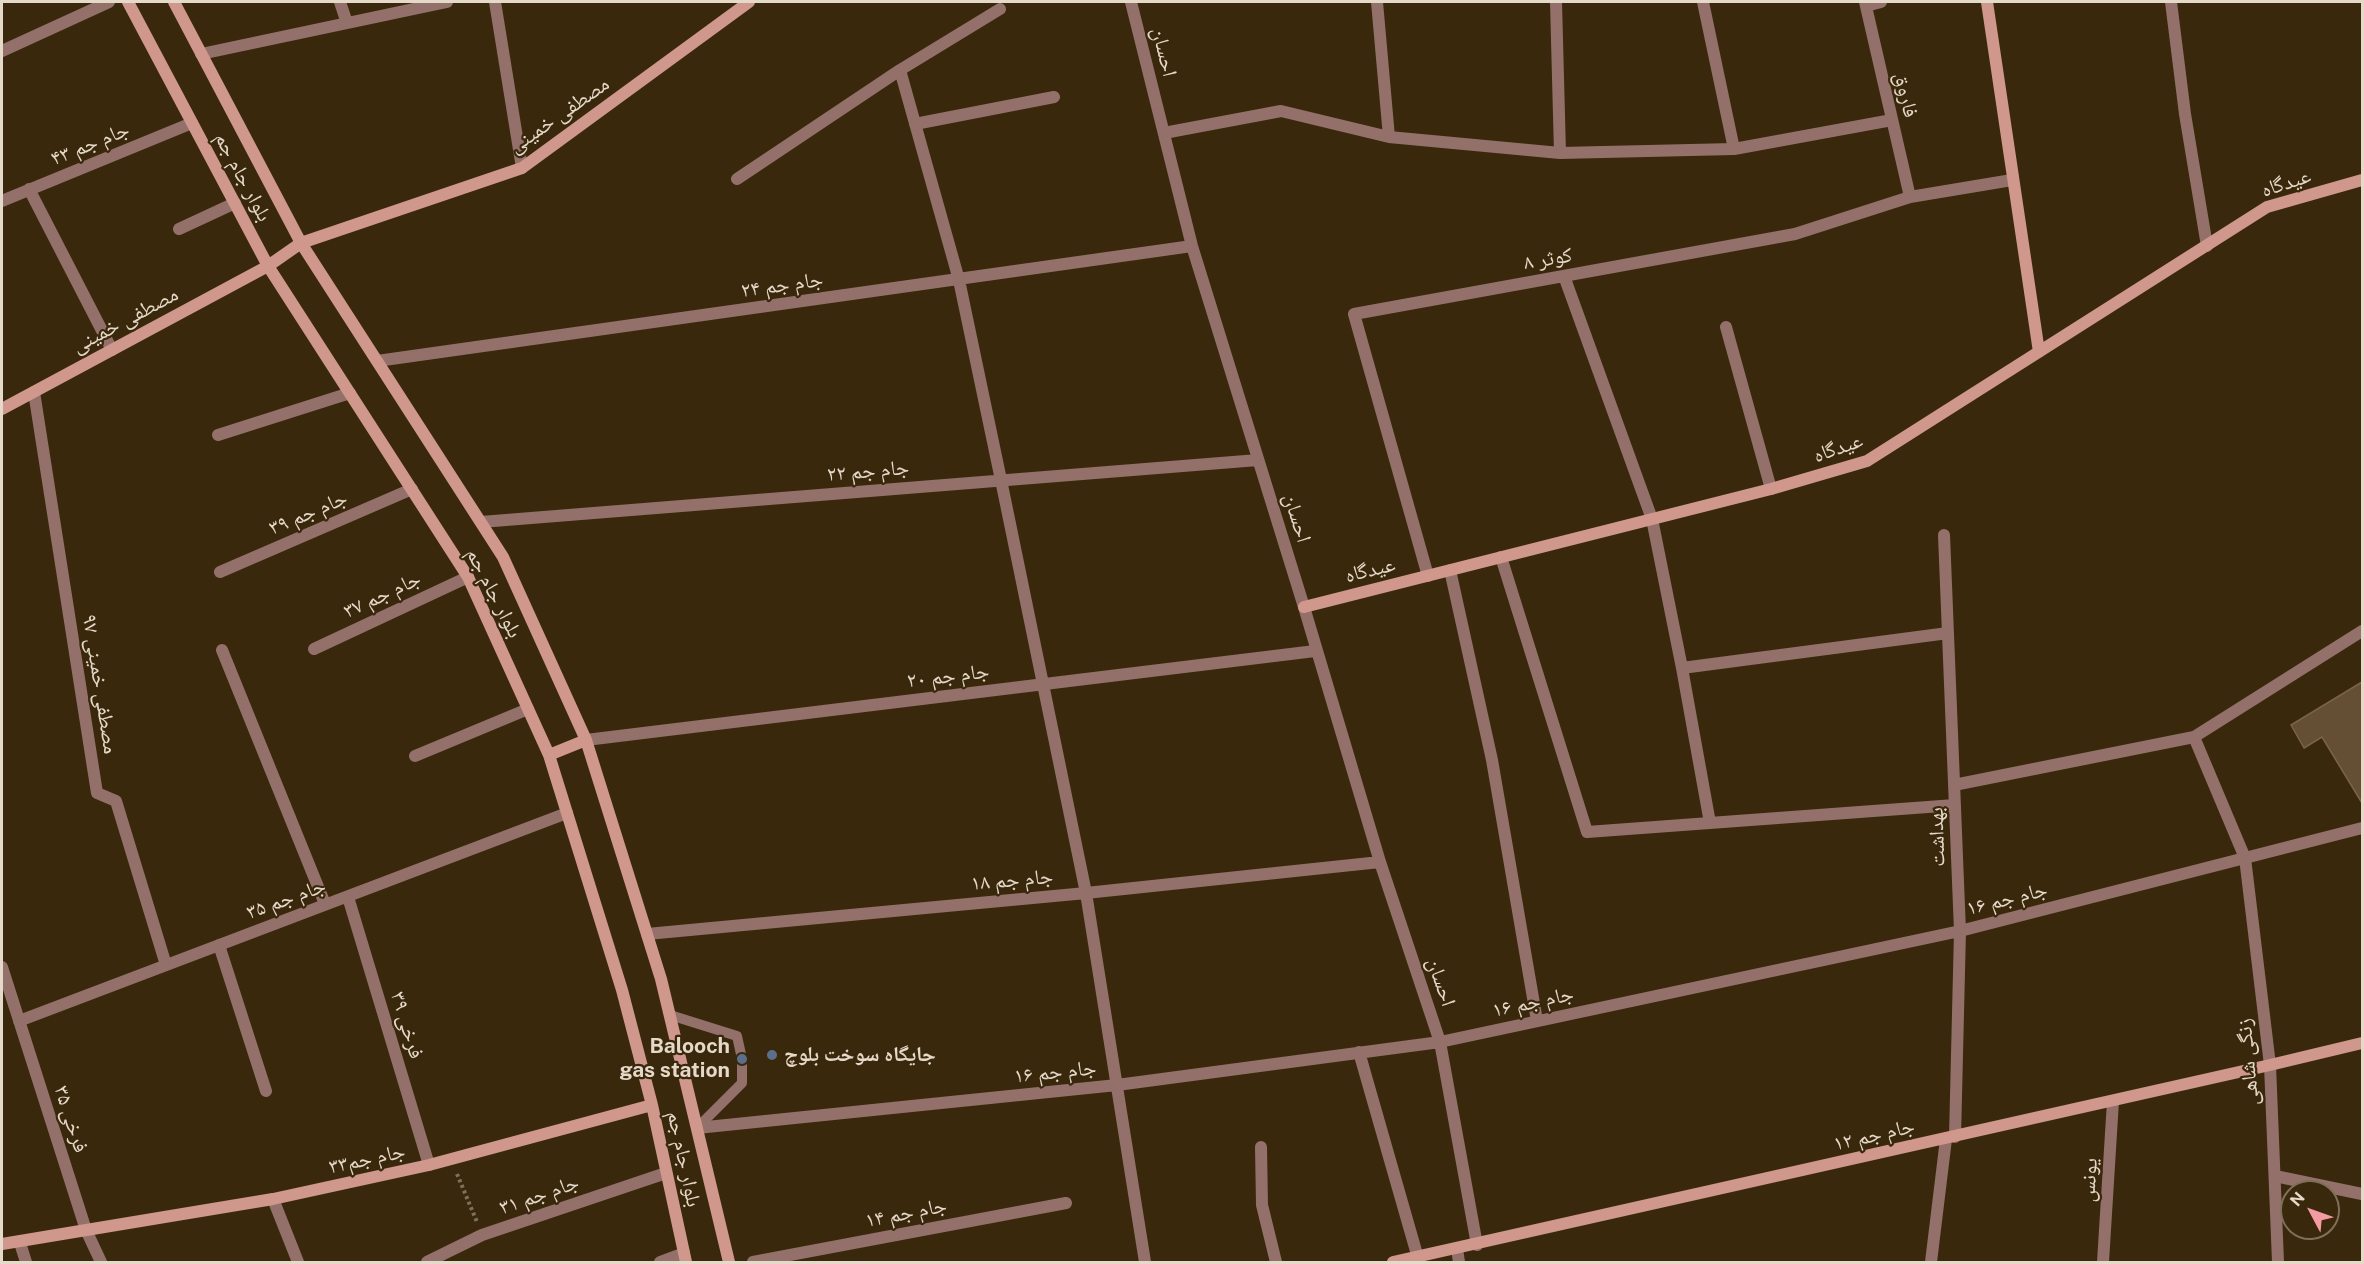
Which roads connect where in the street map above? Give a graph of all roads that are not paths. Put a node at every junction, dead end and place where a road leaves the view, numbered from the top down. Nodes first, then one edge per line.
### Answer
1 (109, 2) edge
2 (128, 2) edge
3 (174, 2) edge
4 (340, 2) edge
5 (447, 2) edge
6 (495, 2) edge
7 (749, 2) edge
8 (1131, 2) edge
9 (1377, 2) edge
10 (1556, 2) edge
11 (1703, 2) edge
12 (1881, 2) edge
13 (1987, 2) edge
14 (2171, 2) edge
15 (1865, 4) edge
16 (1000, 9) dead end
17 (347, 22) junction
18 (2, 51) edge
19 (201, 54) junction
20 (900, 70) junction
21 (1054, 97) dead end
22 (1892, 120) junction
23 (192, 123) junction
24 (915, 124) junction
25 (1164, 133) junction
26 (1389, 137) junction
27 (1734, 149) junction
28 (1560, 153) junction
29 (522, 168) junction
30 (737, 180) dead end
31 (2012, 180) junction
32 (2362, 180) edge
33 (29, 189) junction
34 (1910, 197) junction
35 (2, 201) edge
36 (235, 203) junction
37 (179, 229) dead end
38 (301, 243) junction
39 (1192, 246) junction
40 (2207, 246) junction
41 (268, 266) junction
42 (1564, 276) junction
43 (959, 280) junction
44 (1726, 327) dead end
45 (112, 350) junction
46 (2039, 352) junction
47 (377, 361) junction
48 (34, 392) junction
49 (350, 393) junction
50 (2, 409) edge
51 (218, 435) dead end
52 (1258, 460) junction
53 (1000, 480) junction
54 (412, 489) junction
55 (1772, 489) junction
56 (1652, 519) junction
57 (481, 522) junction
58 (1944, 535) dead end
59 (1501, 557) junction
60 (1450, 570) junction
61 (220, 572) dead end
62 (1428, 576) junction
63 (468, 577) junction
64 (1304, 607) junction
65 (2362, 631) edge
66 (1948, 633) junction
67 (314, 649) dead end
68 (222, 650) dead end
69 (1315, 651) junction
70 (1682, 668) junction
71 (1042, 684) junction
72 (528, 709) junction
73 (2194, 737) junction
74 (586, 740) junction
75 (549, 755) junction
76 (415, 756) dead end
77 (1954, 785) junction
78 (1955, 805) junction
79 (567, 813) junction
80 (1710, 823) junction
81 (2362, 828) edge
82 (2245, 858) junction
83 (1380, 862) junction
84 (1086, 893) junction
85 (348, 897) junction
86 (325, 904) junction
87 (1960, 931) junction
88 (647, 934) junction
89 (219, 945) junction
90 (166, 965) junction
91 (2, 967) edge
92 (670, 1015) junction
93 (19, 1021) junction
94 (1537, 1021) junction
95 (1440, 1042) junction
96 (2362, 1043) edge
97 (1359, 1053) junction
98 (2270, 1065) junction
99 (1117, 1085) junction
100 (266, 1090) dead end
101 (2113, 1101) junction
102 (652, 1106) junction
103 (697, 1128) junction
104 (1951, 1138) junction
105 (1261, 1146) dead end
106 (429, 1165) junction
107 (666, 1173) junction
108 (2275, 1176) junction
109 (2362, 1194) edge
110 (273, 1198) junction
111 (1066, 1203) dead end
112 (86, 1230) junction
113 (20, 1243) junction
114 (2, 1244) edge
115 (1477, 1245) junction
116 (1457, 1249) junction
117 (685, 1258) edge
118 (1418, 1258) junction
119 (26, 1263) edge
120 (100, 1263) edge
121 (298, 1263) edge
122 (428, 1263) edge
123 (660, 1263) edge
124 (729, 1263) edge
125 (753, 1263) edge
126 (1146, 1263) edge
127 (1276, 1263) edge
128 (1393, 1263) edge
129 (1459, 1263) edge
130 (1931, 1263) edge
131 (2103, 1263) edge
132 (2278, 1263) edge

1 - 18 street
2 - 23 street, بلوار جام جم
3 - 19 street, بلوار جام جم
4 - 17 street
5 - 17 street
6 - 29 street
7 - 29 street, مصطفی خمینی
8 - 25 street, احسان
9 - 26 street
10 - 28 street
11 - 27 street
12 - 15 street
13 - 31 street
14 - 40 street
15 - 22 street, فاروق
16 - 20 street
17 - 19 street
19 - 38 street, بلوار جام جم
20 - 24 street
20 - 30 street
21 - 24 street
22 - 27 street
22 - 34 street, فاروق
23 - 33 street, جام جم ۴۳
23 - 36 street, بلوار جام جم
24 - 43 street
25 - 26 street
25 - 39 street, احسان
26 - 28 street
27 - 28 street
29 - 38 street, مصطفی خمینی
31 - 34 street, کوثر ۸
31 - 46 street
32 - 40 street, عیدگاه
33 - 35 street, جام جم ۴۳
33 - 45 street
34 - 42 street, کوثر ۸
36 - 37 street
36 - 41 street, بلوار جام جم
38 - 41 street, مصطفی خمینی
38 - 47 street, بلوار جام جم
39 - 43 street, جام جم ۲۴
39 - 52 street, احسان
40 - 46 street, عیدگاه
41 - 45 street, مصطفی خمینی
41 - 49 street, بلوار جام جم
42 - 56 street
42 - 62 street, کوثر ۸
43 - 47 street, جام جم ۲۴
43 - 53 street
44 - 55 street
45 - 48 street, مصطفی خمینی
46 - 55 street, عیدگاه
47 - 57 street, بلوار جام جم
48 - 50 street, مصطفی خمینی
48 - 90 street, مصطفی خمینی ۹۷
49 - 51 street
49 - 54 street, بلوار جام جم
52 - 53 street, جام جم ۲۲
52 - 64 street, احسان
53 - 57 street, جام جم ۲۲
53 - 71 street
54 - 61 street, جام جم ۳۹
54 - 63 street, بلوار جام جم
55 - 56 street, عیدگاه
56 - 59 street, عیدگاه
56 - 70 street
57 - 74 street, بلوار جام جم
58 - 66 street, بهداشت
59 - 60 street, عیدگاه
59 - 80 street
60 - 62 street, عیدگاه
60 - 94 street
62 - 64 street, عیدگاه
63 - 67 street, جام جم ۳۷
63 - 72 street, بلوار جام جم
64 - 69 street, احسان
65 - 73 street
66 - 70 street
66 - 77 street, بهداشت
68 - 86 street
69 - 71 street, جام جم ۲۰
69 - 83 street, احسان
70 - 80 street
71 - 74 street, جام جم ۲۰
71 - 84 street
72 - 75 street, بلوار جام جم
72 - 76 street
73 - 77 street
73 - 82 street, زنگی شاهی
74 - 75 street
74 - 88 street, بلوار جام جم
75 - 79 street, بلوار جام جم
77 - 78 street, بهداشت
78 - 80 street
78 - 87 street, بهداشت
79 - 85 street, جام جم ۳۵
79 - 102 street, بلوار جام جم
81 - 82 street, جام جم ۱۶
82 - 87 street, جام جم ۱۶
82 - 98 street, زنگی شاهی
83 - 84 street, جام جم ۱۸
83 - 95 street, احسان
84 - 88 street, جام جم ۱۸
84 - 99 street
85 - 86 street, جام جم ۳۵
85 - 106 street, فرخی ۳۹
86 - 89 street, جام جم ۳۵
87 - 94 street, جام جم ۱۶
87 - 104 street, بهداشت
88 - 92 street, بلوار جام جم
89 - 90 street, جام جم ۳۵
89 - 100 street
90 - 93 street, جام جم ۳۵
91 - 93 street, فرخی ۳۵
92 - 103 street, بلوار جام جم
92 - 103 lane
93 - 112 street, فرخی ۳۵
94 - 95 street, جام جم ۱۶
95 - 97 street, جام جم ۱۶
95 - 115 street, احسان
96 - 98 street, جام جم ۱۲
97 - 99 street, جام جم ۱۶
97 - 118 street
98 - 101 street, جام جم ۱۲
98 - 108 street, زنگی شاهی
99 - 103 street, جام جم ۱۶
99 - 126 street
101 - 104 street, جام جم ۱۲
101 - 131 street, یونس
102 - 106 street, جام جم۳۳
102 - 107 street, بلوار جام جم
103 - 124 street, بلوار جام جم
104 - 115 street, جام جم ۱۲
104 - 130 street
105 - 127 street
106 - 110 street, جام جم۳۳
107 - 117 street, بلوار جام جم
107 - 122 street, جام جم ۳۱
108 - 109 street
108 - 132 street, زنگی شاهی
110 - 112 street, جام جم۳۳
110 - 121 street
111 - 125 street, جام جم ۱۴
112 - 113 street, جام جم۳۳
112 - 120 street, فرخی ۳۵
113 - 114 street, جام جم۳۳
113 - 119 street
115 - 116 street, جام جم ۱۲
116 - 118 street, جام جم ۱۲
116 - 129 street
117 - 123 street
118 - 128 street, جام جم ۱۲

